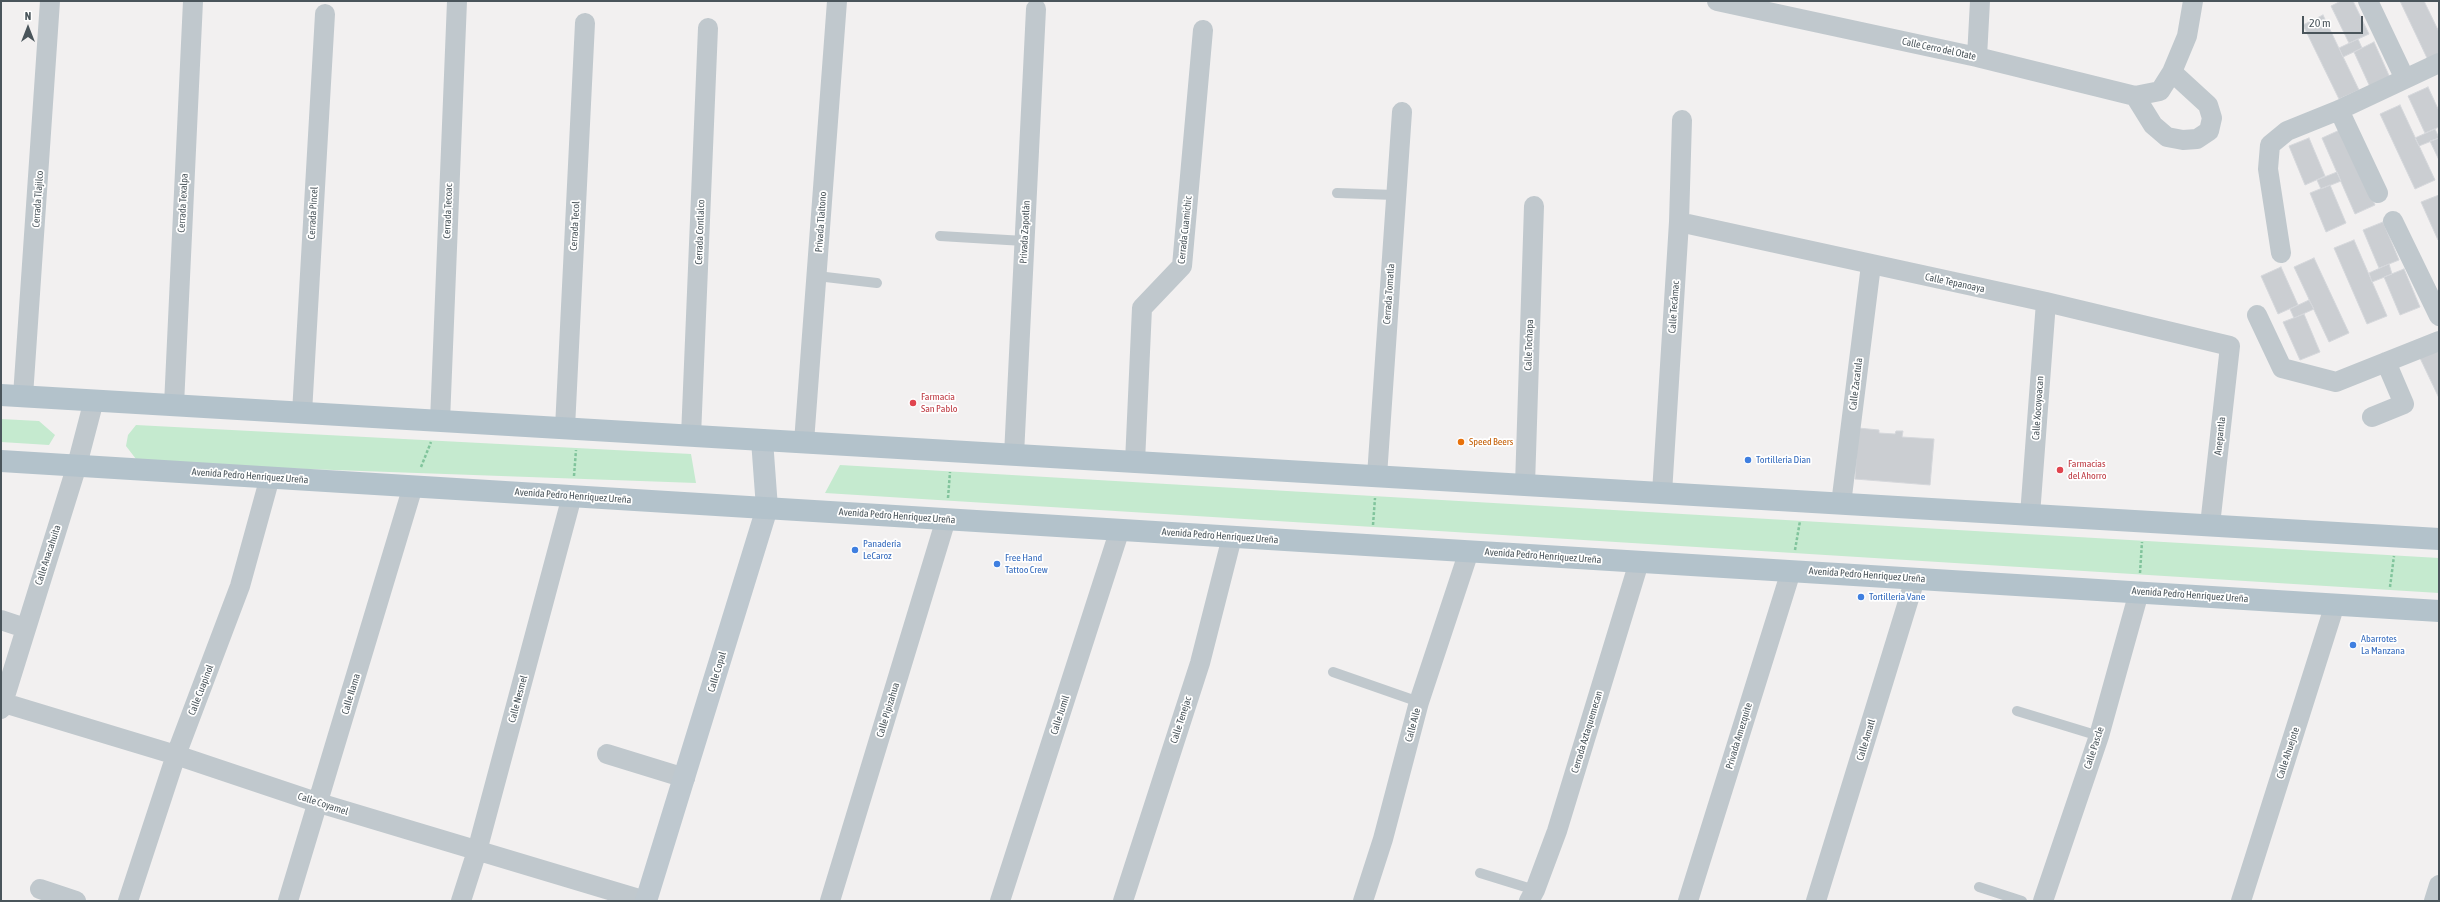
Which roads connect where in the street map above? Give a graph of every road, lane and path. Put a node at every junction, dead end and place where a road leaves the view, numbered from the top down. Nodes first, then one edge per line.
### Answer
1 (50, 1) edge
2 (193, 1) edge
3 (456, 1) edge
4 (1716, 1) edge
5 (1980, 1) edge
6 (2193, 1) edge
7 (2368, 1) edge
8 (838, 2) edge
9 (1750, 4) edge
10 (1036, 9) dead end
11 (325, 14) dead end
12 (585, 23) dead end
13 (708, 28) dead end
14 (1203, 30) dead end
15 (1977, 57) junction
16 (2438, 67) edge
17 (2172, 72) junction
18 (2405, 79) junction
19 (2135, 96) junction
20 (2339, 110) junction
21 (1402, 112) dead end
22 (1682, 120) dead end
23 (1337, 193) dead end
24 (2378, 193) dead end
25 (1395, 195) junction
26 (1534, 206) dead end
27 (2393, 221) dead end
28 (1679, 222) junction
29 (940, 236) dead end
30 (1024, 241) junction
31 (2281, 253) dead end
32 (1871, 265) junction
33 (817, 276) junction
34 (877, 283) dead end
35 (2046, 302) junction
36 (2257, 315) dead end
37 (2439, 316) edge
38 (2439, 341) edge
39 (2230, 346) joint
40 (2386, 362) junction
41 (1, 395) edge
42 (23, 396) junction
43 (94, 400) junction
44 (174, 405) junction
45 (302, 413) junction
46 (2372, 417) dead end
47 (440, 421) junction
48 (571, 429) junction
49 (691, 436) junction
50 (762, 440) junction
51 (804, 442) junction
52 (952, 451) junction
53 (1014, 455) junction
54 (1, 461) edge
55 (1135, 462) junction
56 (77, 465) junction
57 (1377, 476) junction
58 (270, 477) junction
59 (1524, 485) junction
60 (413, 486) junction
61 (1662, 493) junction
62 (572, 496) junction
63 (1803, 501) junction
64 (1841, 504) junction
65 (767, 508) junction
66 (2030, 515) junction
67 (946, 519) junction
68 (2143, 521) junction
69 (2210, 525) junction
70 (1120, 529) junction
71 (1232, 536) junction
72 (2397, 536) junction
73 (2439, 539) edge
74 (1371, 545) junction
75 (1469, 551) junction
76 (1639, 562) junction
77 (1791, 571) junction
78 (1915, 578) junction
79 (2139, 592) junction
80 (2335, 604) junction
81 (2387, 607) junction
82 (2439, 611) edge
83 (1, 620) edge
84 (25, 628) junction
85 (1334, 672) dead end
86 (1419, 702) junction
87 (2, 704) edge
88 (2017, 711) dead end
89 (2099, 736) junction
90 (607, 754) dead end
91 (176, 755) junction
92 (685, 778) junction
93 (319, 803) junction
94 (477, 851) junction
95 (1480, 873) dead end
96 (2439, 885) edge
97 (1979, 887) dead end
98 (40, 889) dead end
99 (1532, 896) edge
100 (76, 901) edge
101 (128, 901) edge
102 (288, 901) edge
103 (461, 901) edge
104 (646, 901) edge
105 (830, 901) edge
106 (1000, 901) edge
107 (1123, 901) edge
108 (1363, 901) edge
109 (1688, 901) edge
110 (1816, 901) edge
111 (2022, 901) edge
112 (2043, 901) edge
113 (2241, 901) edge
114 (2434, 901) edge

1 - 42 street, Cerrada Tlajilco
2 - 44 street, Cerrada Texalpa
3 - 47 street, Cerrada Tecoac
4 - 9 street, Calle Cerro del Otate
5 - 15 street
6 - 17 street
7 - 18 street
8 - 33 street, Privada Tlaltono
9 - 15 street, Calle Cerro del Otate
10 - 30 street, Privada Zapotlán
11 - 45 street, Cerrada Pincel
12 - 48 street, Cerrada Tecol
13 - 49 street, Cerrada Contlalco
14 - 55 street, Cerrada Cuamichic
15 - 19 street, Calle Cerro del Otate
16 - 18 street
17 - 19 street, Calle Cerro del Otate
17 - 19 street
18 - 20 street
20 - 24 street
20 - 31 street
21 - 25 street, Cerrada Tomatla
22 - 28 street, Calle Tecámac
23 - 25 lane
25 - 57 street, Cerrada Tomatla
26 - 59 street, Calle Tochapa
27 - 37 street
28 - 32 street, Calle Tepanoaya
28 - 61 street, Calle Tecámac
29 - 30 lane
30 - 53 street, Privada Zapotlán
32 - 35 street, Calle Tepanoaya
32 - 64 street, Calle Zacatula
33 - 34 lane
33 - 51 street, Privada Tlaltono
35 - 39 street, Calle Tepanoaya
35 - 66 street, Calle Xocoyoacan
36 - 40 street
38 - 40 street
39 - 69 street, Anepantla
40 - 46 street
41 - 42 main road
42 - 43 main road
43 - 44 main road
43 - 56 street, Calle Anacahuita
44 - 45 main road
45 - 47 main road
47 - 48 main road
47 - 60 path
48 - 49 main road
48 - 62 path
49 - 50 main road
50 - 51 main road
50 - 65 street, Calle Copal
51 - 52 main road
52 - 53 main road
52 - 67 path
53 - 55 main road
54 - 56 main road, Avenida Pedro Henríquez Ureña
55 - 57 main road
56 - 58 main road, Avenida Pedro Henríquez Ureña
56 - 84 street, Calle Anacahuita
57 - 59 main road
57 - 74 path
58 - 60 main road, Avenida Pedro Henríquez Ureña
58 - 91 street, Calle Cuapinol
59 - 61 main road
60 - 62 main road, Avenida Pedro Henríquez Ureña
60 - 93 street, Calle Ilama
61 - 63 main road
62 - 65 main road, Avenida Pedro Henríquez Ureña
62 - 94 street, Calle Nesmel
63 - 64 main road
63 - 77 path
64 - 66 main road
65 - 67 main road, Avenida Pedro Henríquez Ureña
65 - 92 street, Calle Copal
66 - 68 main road
67 - 70 main road, Avenida Pedro Henríquez Ureña
67 - 105 street, Calle Pipizahua
68 - 69 main road
68 - 79 path
69 - 72 main road
70 - 71 main road, Avenida Pedro Henríquez Ureña
70 - 106 street, Calle Jumil
71 - 74 main road, Avenida Pedro Henríquez Ureña
71 - 107 street, Calle Tenejac
72 - 73 main road
72 - 81 path
74 - 75 main road, Avenida Pedro Henríquez Ureña
75 - 76 main road, Avenida Pedro Henríquez Ureña
75 - 86 street, Calle Aile
76 - 77 main road, Avenida Pedro Henríquez Ureña
76 - 99 street, Cerrada Aztaquemecan
77 - 78 main road, Avenida Pedro Henríquez Ureña
77 - 109 street, Privada Amezquite
78 - 79 main road, Avenida Pedro Henríquez Ureña
78 - 110 street, Calle Amatl
79 - 80 main road, Avenida Pedro Henríquez Ureña
79 - 89 street, Calle Pascle
80 - 81 main road, Avenida Pedro Henríquez Ureña
80 - 113 street, Calle Ahuejote
81 - 82 main road, Avenida Pedro Henríquez Ureña
83 - 84 street
84 - 87 street, Calle Anacahuita
85 - 86 lane
86 - 108 street, Calle Aile
87 - 91 street, Calle Coyamel
88 - 89 lane
89 - 112 street, Calle Pascle
90 - 92 street
91 - 93 street, Calle Coyamel
91 - 101 street, Calle Cuapinol
92 - 104 street, Calle Copal
93 - 94 street, Calle Coyamel
93 - 102 street, Calle Ilama
94 - 103 street, Calle Nesmel
94 - 104 street, Calle Coyamel
95 - 99 lane
96 - 114 street
97 - 111 lane
98 - 100 street

